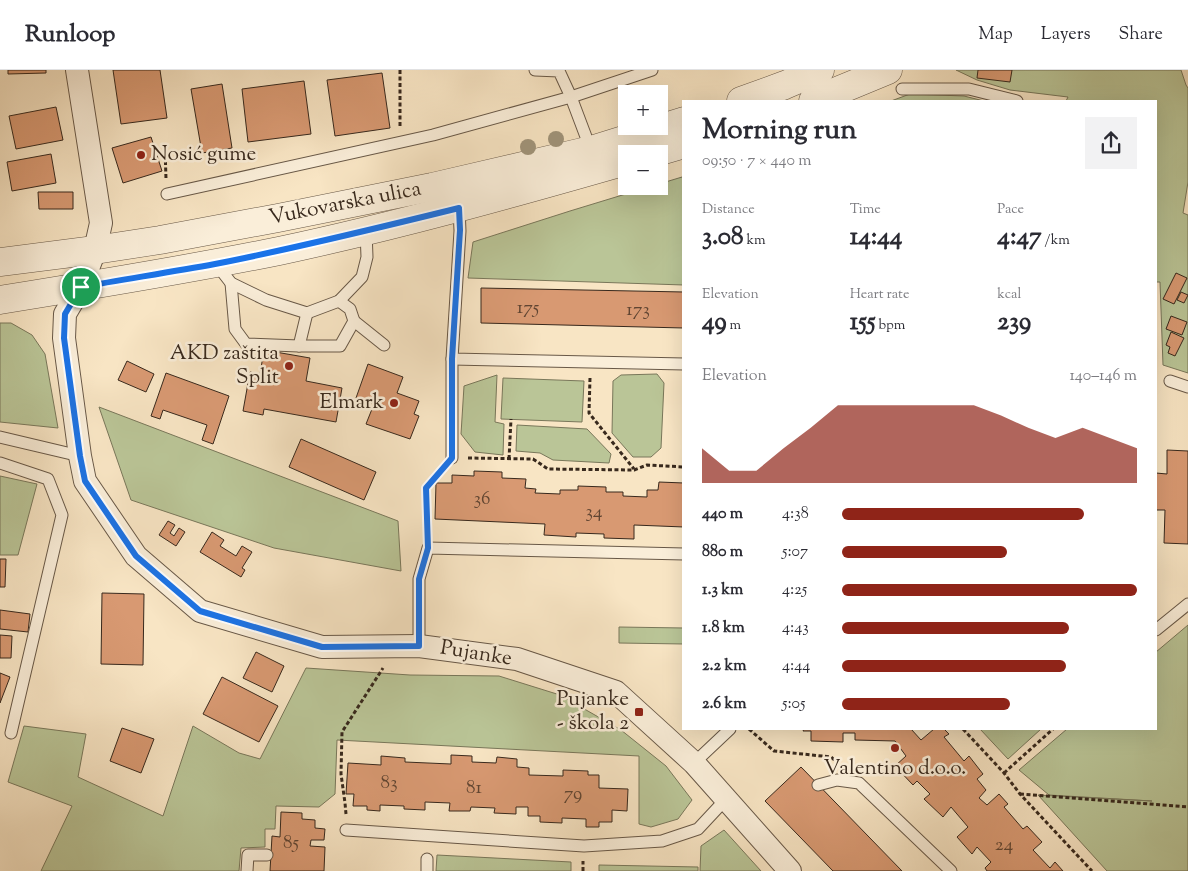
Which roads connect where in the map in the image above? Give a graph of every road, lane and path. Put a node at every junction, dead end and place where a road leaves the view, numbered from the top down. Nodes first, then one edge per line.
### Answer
1 (77, 70) edge
2 (400, 70) edge
3 (535, 70) edge
4 (652, 70) edge
5 (820, 70) edge
6 (895, 79) edge
7 (571, 97) junction
8 (744, 100) edge
9 (818, 100) edge
10 (1013, 100) edge
11 (682, 122) edge
12 (400, 142) junction
13 (682, 145) edge
14 (668, 149) edge
15 (591, 150) junction
16 (618, 163) edge
17 (167, 194) dead end
18 (459, 208) junction
19 (366, 231) junction
20 (95, 250) junction
21 (0, 262) edge
22 (224, 274) junction
23 (81, 287) junction
24 (0, 300) edge
25 (339, 301) junction
26 (307, 313) junction
27 (354, 321) junction
28 (384, 345) dead end
29 (300, 346) junction
30 (452, 359) junction
31 (591, 362) junction
32 (682, 364) edge
33 (1170, 381) dead end
34 (1188, 387) edge
35 (511, 419) dead end
36 (0, 437) edge
37 (80, 456) junction
38 (452, 458) junction
39 (509, 459) junction
40 (0, 463) edge
41 (682, 467) edge
42 (634, 470) junction
43 (428, 548) junction
44 (682, 554) edge
45 (1188, 604) edge
46 (1157, 629) edge
47 (397, 646) junction
48 (419, 646) junction
49 (729, 730) edge
50 (750, 730) edge
51 (964, 730) edge
52 (1052, 730) edge
53 (11, 733) dead end
54 (694, 763) junction
55 (1004, 773) junction
56 (860, 783) junction
57 (818, 785) dead end
58 (1020, 794) junction
59 (726, 799) junction
60 (1188, 807) edge
61 (346, 830) joint
62 (267, 855) dead end
63 (427, 859) dead end
64 (247, 871) edge
65 (427, 871) edge
66 (790, 871) edge
67 (951, 871) edge
68 (1092, 871) edge

1 - 20 street, Pujanke
2 - 12 path
3 - 7 lane
4 - 7 lane
5 - 8 street
6 - 9 street
6 - 10 lane
7 - 12 lane
7 - 15 lane
11 - 15 street, Vukovarska ulica
12 - 17 lane
13 - 14 street
15 - 20 street, Vukovarska ulica
16 - 18 street, Vukovarska ulica
18 - 19 street, Vukovarska ulica
18 - 30 lane
19 - 22 street, Vukovarska ulica
19 - 25 lane
20 - 21 street, Vukovarska ulica
20 - 23 street, Pujanke
22 - 23 street, Vukovarska ulica
22 - 26 lane
22 - 29 lane
23 - 24 street, Vukovarska ulica
23 - 37 street, Pujanke
25 - 26 lane
25 - 27 lane
26 - 29 lane
27 - 28 lane
27 - 29 lane
30 - 31 lane
30 - 38 lane
31 - 32 lane
31 - 42 path
33 - 34 lane
35 - 39 path
36 - 37 lane
37 - 47 street, Pujanke
38 - 39 path
38 - 43 path
39 - 42 path
40 - 53 lane
41 - 42 path
43 - 44 lane
43 - 48 lane
45 - 46 lane
47 - 48 street, Pujanke
47 - 61 path
48 - 54 street, Pujanke
49 - 54 lane
50 - 56 path
51 - 55 path
52 - 55 path
54 - 59 street, Pujanke
55 - 58 path
56 - 57 lane
56 - 67 lane
58 - 60 path
58 - 68 path
59 - 61 lane
59 - 66 street, Pujanke
62 - 64 lane
63 - 65 lane

